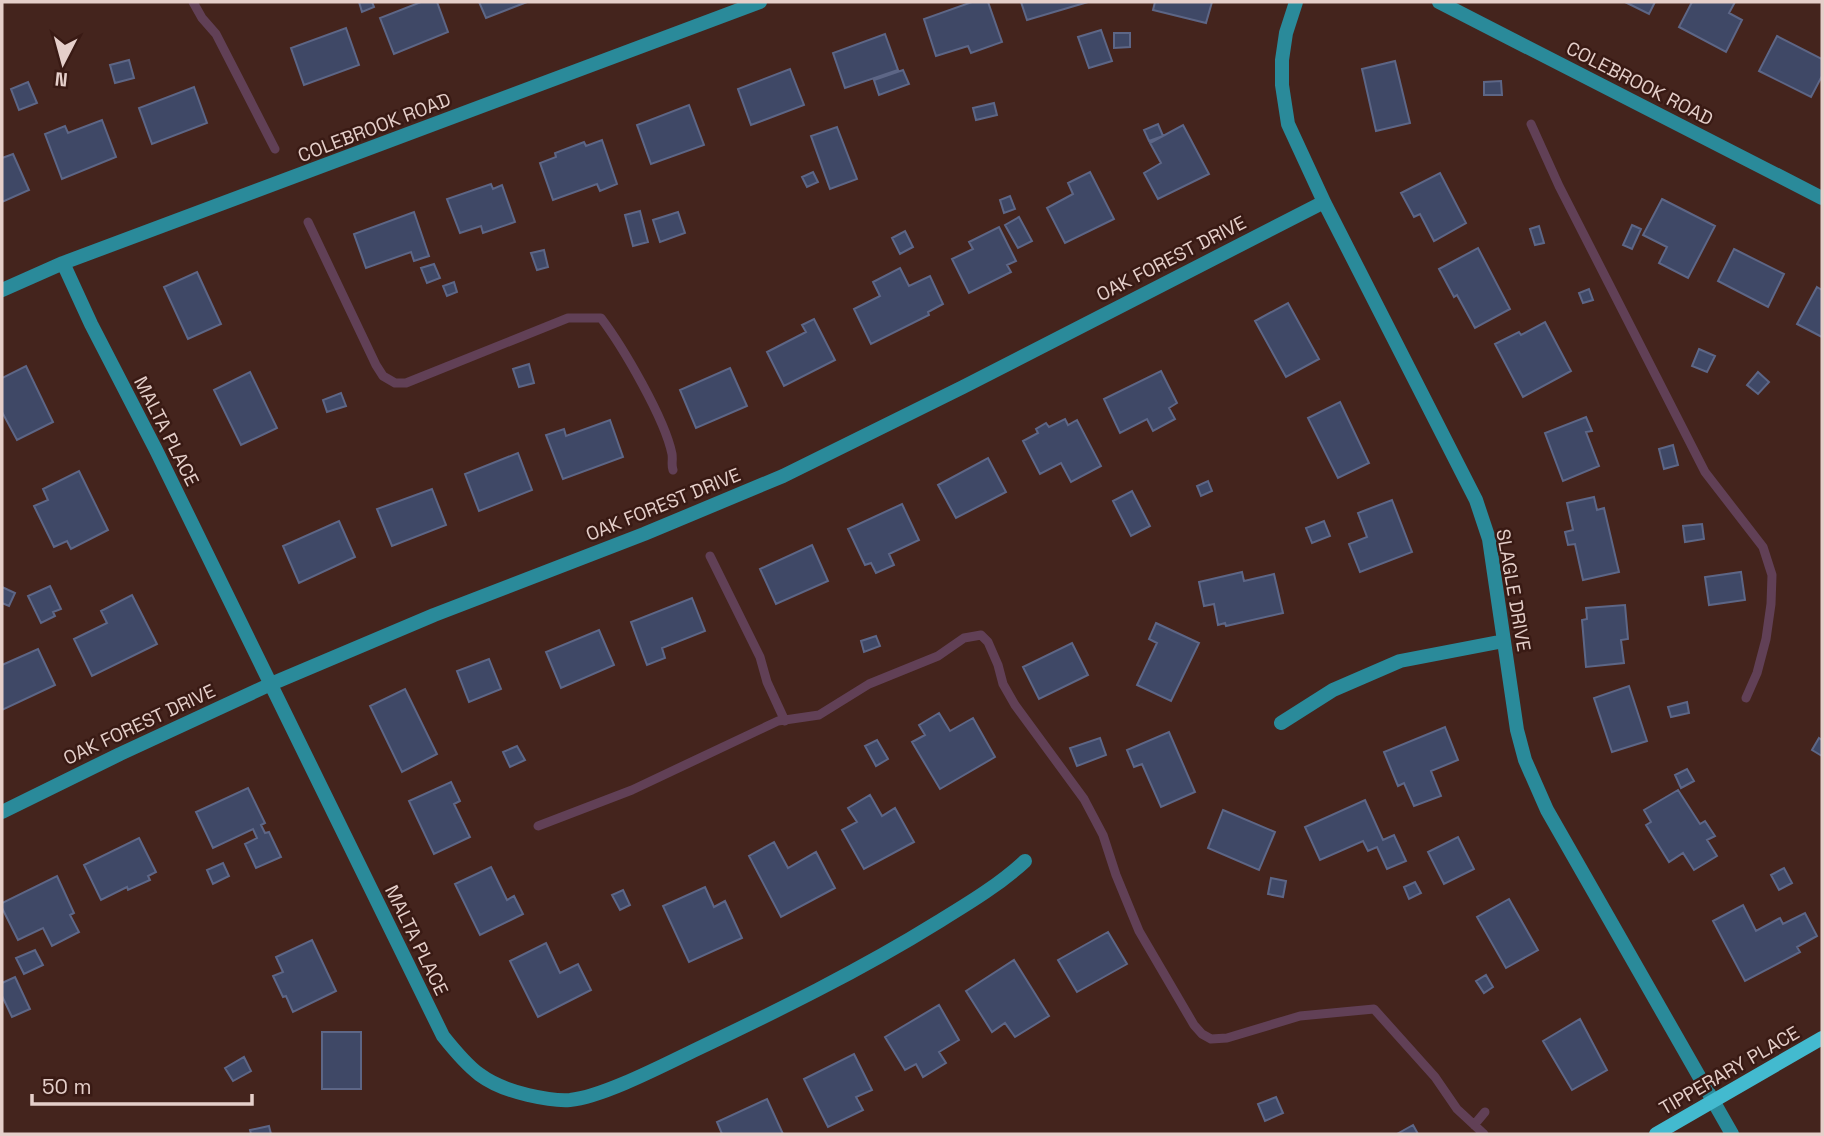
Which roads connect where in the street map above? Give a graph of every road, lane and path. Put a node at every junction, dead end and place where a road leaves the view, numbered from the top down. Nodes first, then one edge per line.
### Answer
1 (760, 2) edge
2 (1296, 2) edge
3 (1439, 2) edge
4 (1822, 198) edge
5 (1324, 202) junction
6 (63, 262) junction
7 (2, 290) edge
8 (1504, 641) junction
9 (271, 684) junction
10 (1280, 723) dead end
11 (2, 812) edge
12 (1025, 861) dead end
13 (1822, 1038) edge
14 (1714, 1101) junction
15 (1656, 1134) edge
16 (1732, 1134) edge

1 - 6 street, COLEBROOK ROAD
2 - 5 street, SLAGLE DRIVE
3 - 4 street, COLEBROOK ROAD
5 - 8 street, SLAGLE DRIVE
5 - 9 street, OAK FOREST DRIVE
6 - 7 street, COLEBROOK ROAD
6 - 9 street, MALTA PLACE
8 - 10 street
8 - 14 street, SLAGLE DRIVE
9 - 11 street, OAK FOREST DRIVE
9 - 12 street, MALTA PLACE
13 - 14 street, TIPPERARY PLACE
14 - 15 street, TIPPERARY PLACE
14 - 16 street, SLAGLE DRIVE

